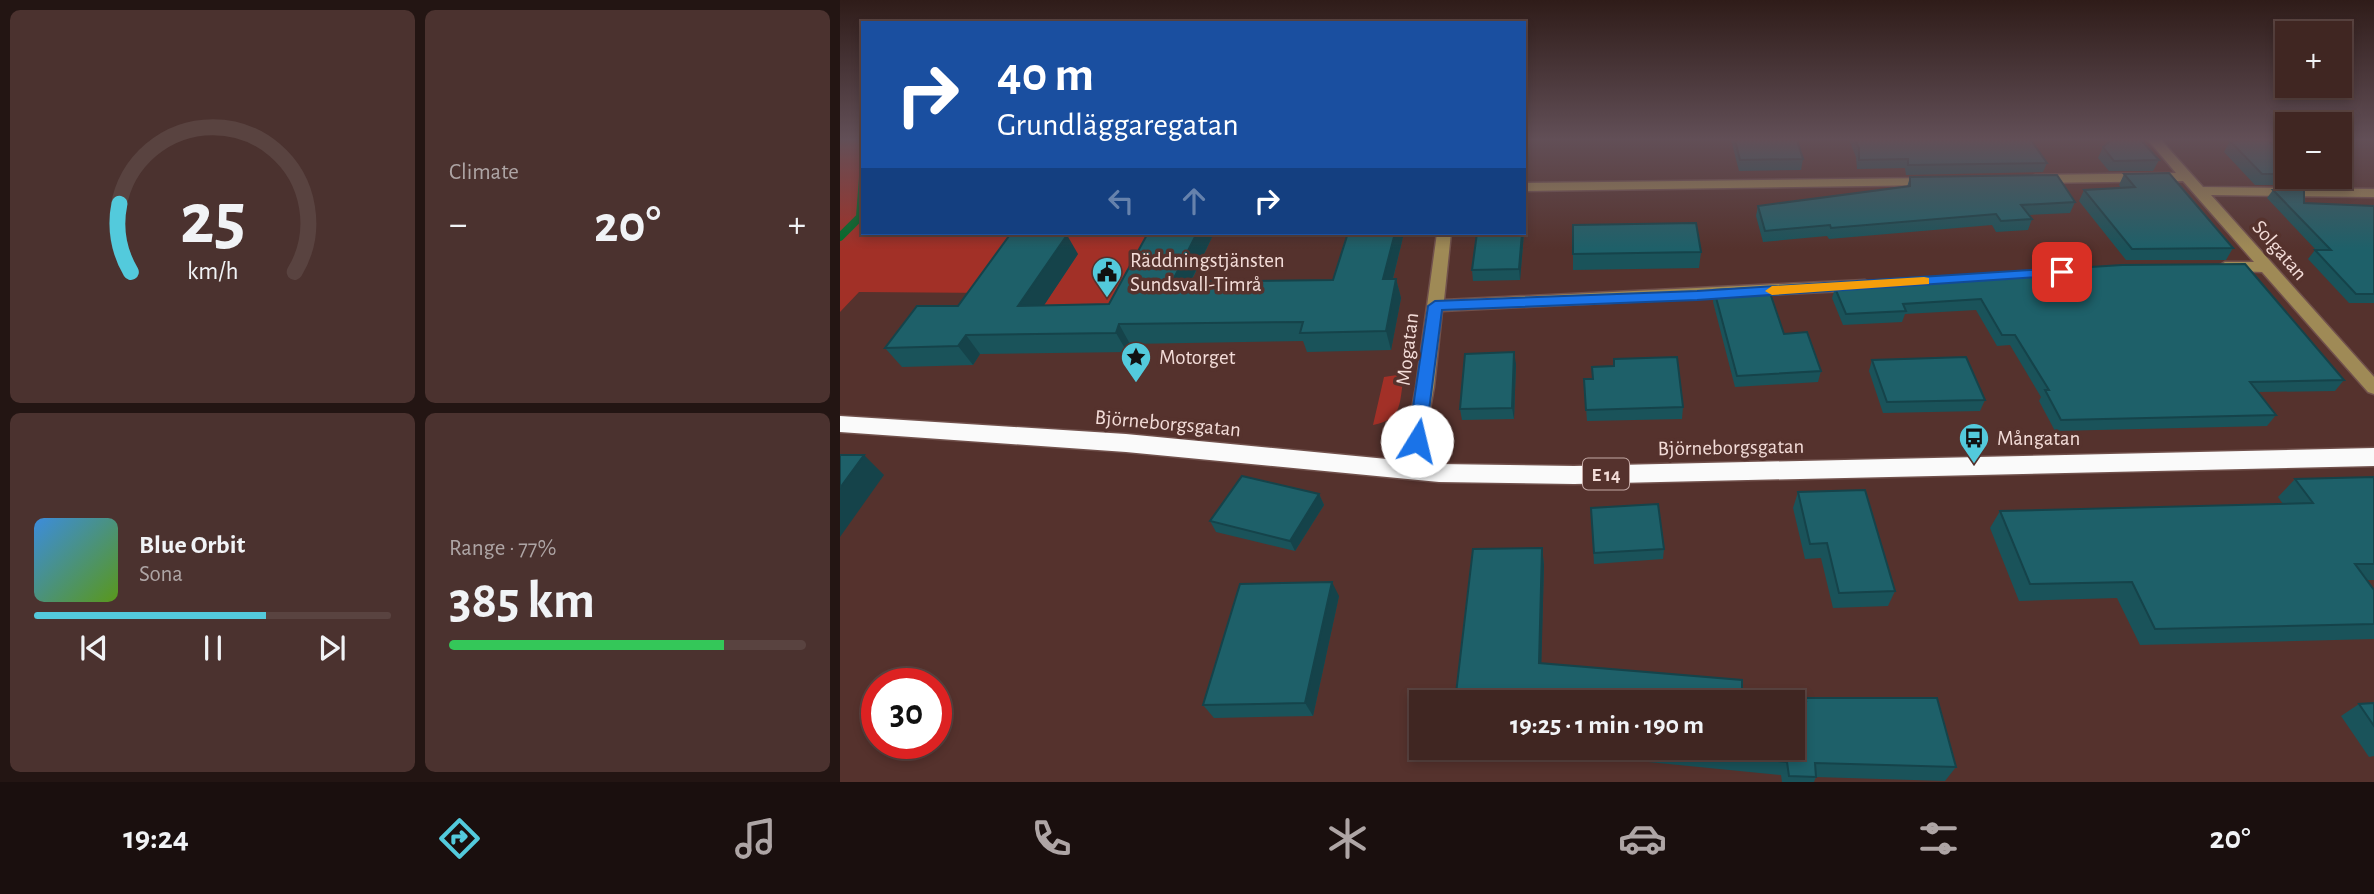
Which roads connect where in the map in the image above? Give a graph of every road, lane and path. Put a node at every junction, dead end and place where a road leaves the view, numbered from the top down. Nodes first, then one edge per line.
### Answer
1 (2189, 177) joint
2 (2015, 180) edge
3 (1944, 182) edge
4 (1526, 187) edge
5 (2201, 191) junction
6 (2374, 193) edge
7 (1444, 235) edge
8 (2207, 267) edge
9 (2267, 267) junction
10 (1876, 284) edge
11 (1435, 306) junction
12 (2374, 388) edge
13 (840, 424) edge
14 (2374, 457) edge
15 (1410, 469) junction

1 - 2 street
1 - 5 street, Solgatan
3 - 4 street
5 - 6 street
5 - 9 street, Solgatan
7 - 11 street, Mogatan
8 - 9 street
9 - 12 street, Solgatan
10 - 11 street
11 - 15 street, Mogatan
13 - 15 highway, Björneborgsgatan / E 14
14 - 15 highway, Björneborgsgatan / E 14

